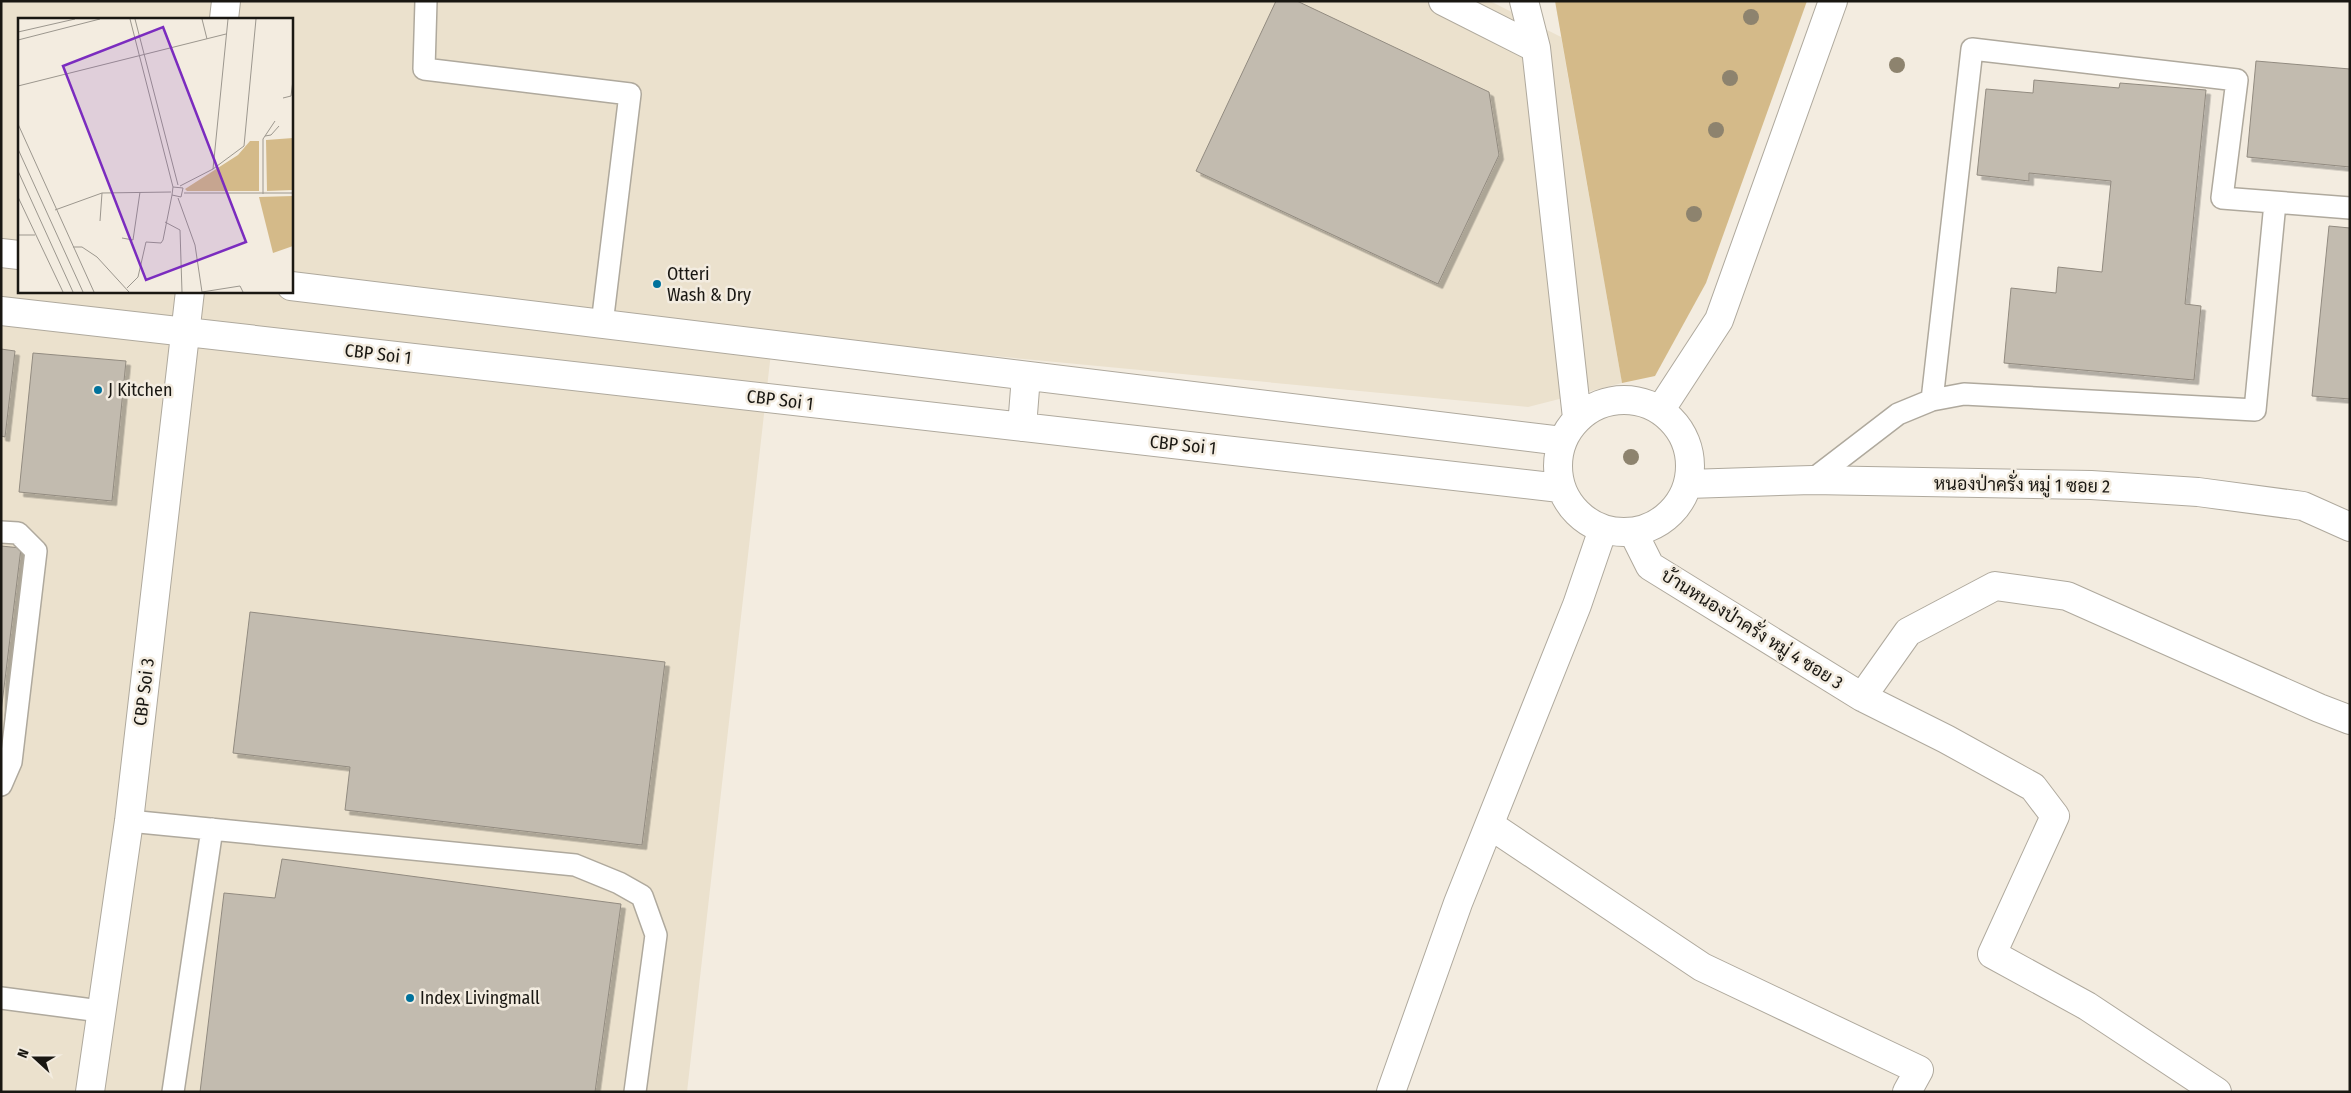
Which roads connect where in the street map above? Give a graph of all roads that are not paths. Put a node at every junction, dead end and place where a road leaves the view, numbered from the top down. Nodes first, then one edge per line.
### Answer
1 (226, 1) edge
2 (426, 1) edge
3 (1443, 1) edge
4 (1524, 1) edge
5 (1832, 1) edge
6 (224, 18) edge
7 (1536, 48) junction
8 (2275, 203) junction
9 (2350, 208) edge
10 (1, 254) edge
11 (18, 255) edge
12 (292, 286) edge
13 (190, 292) edge
14 (1, 311) edge
15 (602, 324) junction
16 (185, 332) junction
17 (1026, 376) junction
18 (1932, 400) junction
19 (1661, 409) junction
20 (1577, 418) junction
21 (1022, 427) junction
22 (1562, 441) junction
23 (1812, 480) junction
24 (1688, 484) junction
25 (1560, 488) junction
26 (2350, 527) edge
27 (1603, 530) junction
28 (1, 532) edge
29 (1633, 532) junction
30 (1862, 697) junction
31 (2350, 720) edge
32 (1, 785) edge
33 (129, 821) junction
34 (1490, 825) junction
35 (212, 829) junction
36 (1, 998) edge
37 (100, 1011) junction
38 (90, 1092) edge
39 (173, 1092) edge
40 (635, 1092) edge
41 (1391, 1092) edge
42 (1907, 1092) edge
43 (2216, 1092) edge

1 - 6 street
2 - 15 lane
3 - 7 street
4 - 7 street
5 - 19 street
7 - 20 street
8 - 9 lane
8 - 18 lane
8 - 18 lane
10 - 11 street
12 - 15 street
13 - 16 street, CBP Soi 3
14 - 16 street, CBP Soi 1
15 - 17 street
16 - 21 street, CBP Soi 1
16 - 33 street, CBP Soi 3
17 - 21 street
17 - 22 street
18 - 23 lane
19 - 20 street
19 - 24 street
20 - 22 street
21 - 25 street, CBP Soi 1
22 - 25 street
23 - 24 street, หนองป่าครั่ง หมู่ 1 ซอย 2
23 - 26 street, หนองป่าครั่ง หมู่ 1 ซอย 2
24 - 29 street
25 - 27 street
27 - 29 street
27 - 34 street
28 - 32 lane
29 - 30 street, บ้านหนองป่าครั่ง หมู่ 4 ซอย 3
30 - 31 street
30 - 43 street, บ้านหนองป่าครั่ง หมู่ 4 ซอย 3
33 - 35 lane
33 - 37 street, CBP Soi 3
34 - 41 street
34 - 42 street
35 - 39 lane
35 - 40 lane
36 - 37 lane
37 - 38 street, CBP Soi 3

